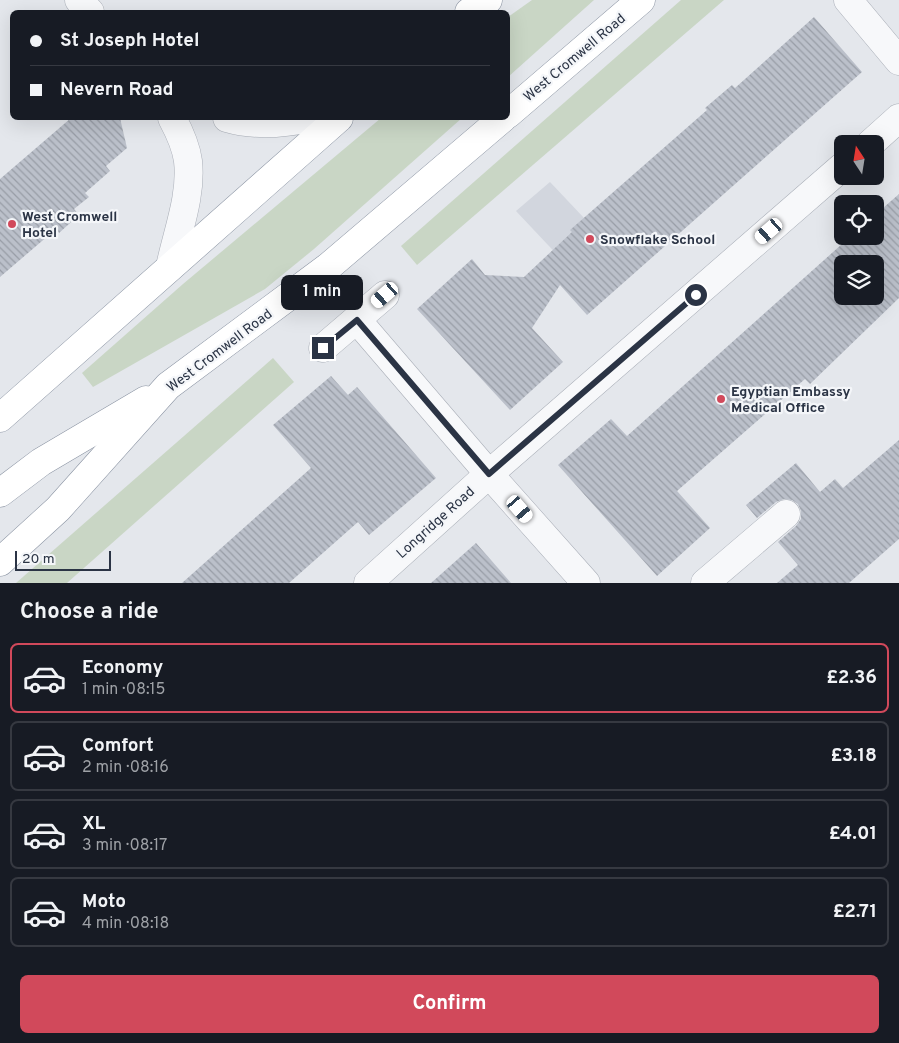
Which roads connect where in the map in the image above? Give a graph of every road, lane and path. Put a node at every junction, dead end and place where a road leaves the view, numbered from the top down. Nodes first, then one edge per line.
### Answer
1 (79, 0) edge
2 (473, 0) edge
3 (488, 0) edge
4 (641, 0) edge
5 (848, 0) edge
6 (88, 10) edge
7 (461, 10) edge
8 (472, 10) edge
9 (899, 61) edge
10 (510, 112) edge
11 (899, 118) edge
12 (173, 120) edge
13 (239, 120) edge
14 (302, 120) edge
15 (337, 120) edge
16 (501, 120) edge
17 (880, 135) edge
18 (834, 174) edge
19 (170, 267) junction
20 (385, 295) dead end
21 (357, 320) junction
22 (323, 348) dead end
23 (168, 386) junction
24 (0, 418) edge
25 (489, 474) junction
26 (0, 493) edge
27 (786, 514) dead end
28 (0, 562) edge
29 (368, 583) edge
30 (586, 583) edge
31 (705, 583) edge

1 - 6 street
2 - 7 highway
3 - 8 highway
4 - 10 highway, West Cromwell Road
5 - 9 street
11 - 17 street
12 - 19 street
13 - 14 street
15 - 19 highway
16 - 23 highway, West Cromwell Road
18 - 25 street, Longridge Road
19 - 24 highway
20 - 21 street
21 - 22 street
21 - 25 street
23 - 26 highway
23 - 28 highway, West Cromwell Road
25 - 29 street, Longridge Road
25 - 30 street
27 - 31 street

